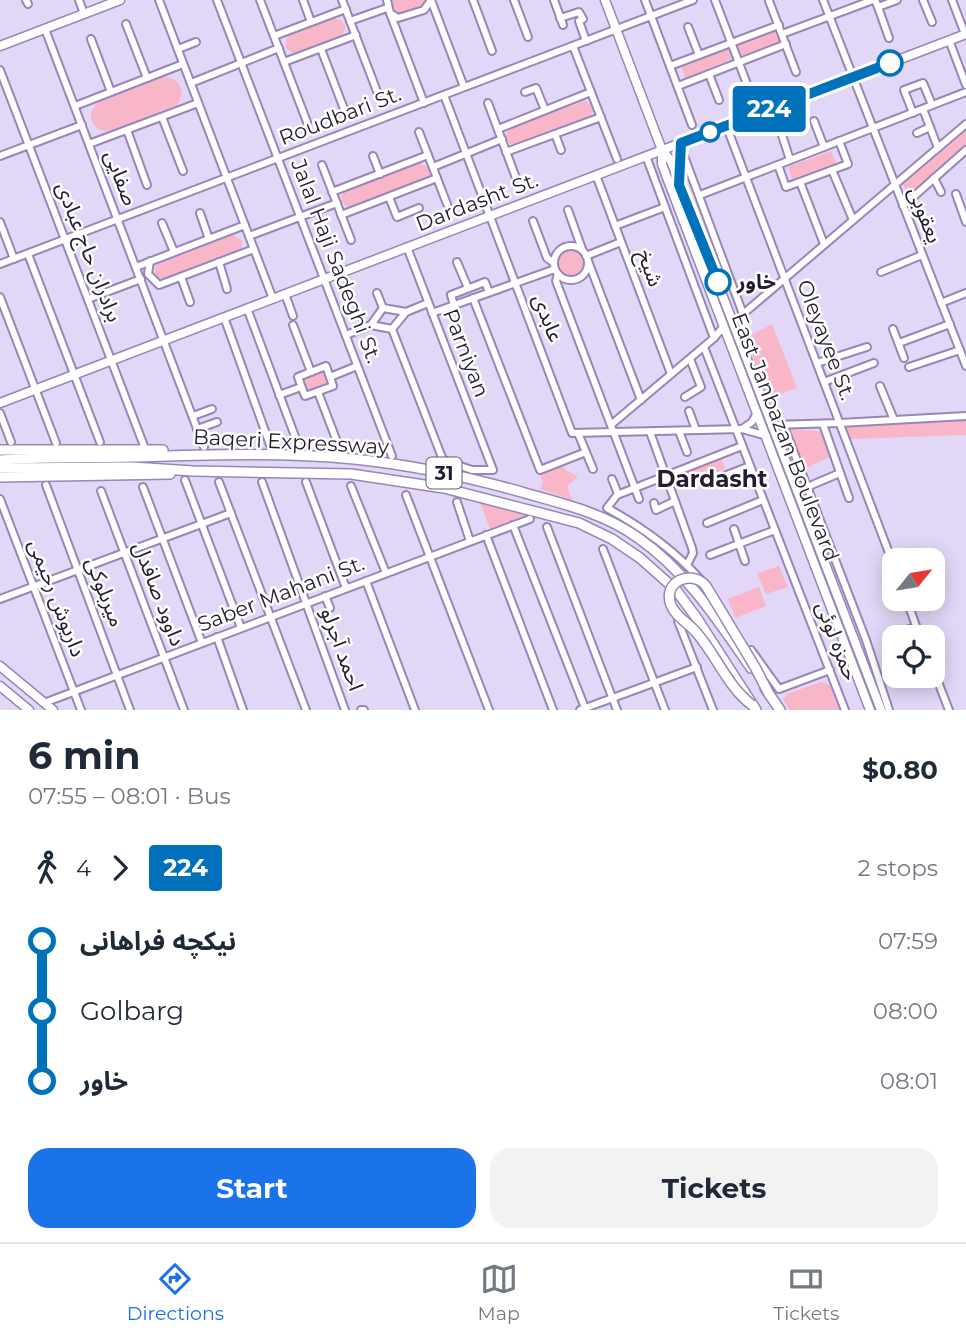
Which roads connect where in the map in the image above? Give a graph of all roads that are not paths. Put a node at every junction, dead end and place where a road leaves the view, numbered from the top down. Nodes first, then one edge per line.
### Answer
1 (79, 0) edge
2 (120, 0) edge
3 (159, 0) edge
4 (217, 0) edge
5 (260, 0) edge
6 (303, 0) edge
7 (342, 0) edge
8 (431, 0) edge
9 (473, 0) edge
10 (514, 0) edge
11 (554, 0) edge
12 (604, 0) edge
13 (645, 0) edge
14 (693, 0) edge
15 (715, 0) edge
16 (822, 0) edge
17 (897, 0) edge
18 (923, 0) edge
19 (951, 0) edge
20 (769, 1) edge
21 (875, 2) edge
22 (387, 5) edge
23 (346, 9) junction
24 (85, 13) junction
25 (651, 16) junction
26 (829, 17) junction
27 (350, 21) junction
28 (311, 22) junction
29 (932, 22) dead end
30 (126, 24) dead end
31 (779, 25) junction
32 (688, 27) dead end
33 (45, 29) junction
34 (616, 30) junction
35 (782, 34) junction
36 (965, 34) edge
37 (356, 35) junction
38 (274, 36) junction
39 (528, 37) dead end
40 (91, 38) dead end
41 (889, 38) dead end
42 (948, 40) junction
43 (586, 41) junction
44 (196, 42) dead end
45 (732, 43) junction
46 (786, 44) junction
47 (0, 46) edge
48 (573, 46) junction
49 (279, 48) junction
50 (321, 48) junction
51 (178, 49) junction
52 (492, 51) dead end
53 (699, 55) junction
54 (284, 62) junction
55 (739, 62) junction
56 (241, 63) junction
57 (183, 64) junction
58 (670, 66) junction
59 (0, 70) edge
60 (796, 72) dead end
61 (709, 74) junction
62 (852, 77) junction
63 (147, 78) junction
64 (191, 83) junction
65 (966, 85) edge
66 (677, 86) junction
67 (464, 88) junction
68 (111, 92) junction
69 (525, 92) dead end
70 (591, 92) junction
71 (966, 92) edge
72 (378, 94) dead end
73 (444, 95) junction
74 (719, 100) dead end
75 (198, 103) junction
76 (424, 103) junction
77 (488, 103) dead end
78 (932, 105) junction
79 (75, 106) junction
80 (344, 109) dead end
81 (923, 109) junction
82 (545, 110) junction
83 (758, 113) junction
84 (913, 113) junction
85 (162, 117) junction
86 (601, 117) junction
87 (814, 121) dead end
88 (307, 122) dead end
89 (966, 124) edge
90 (82, 125) junction
91 (692, 125) dead end
92 (726, 125) junction
93 (930, 127) junction
94 (498, 129) junction
95 (873, 129) junction
96 (127, 130) junction
97 (419, 132) dead end
98 (781, 132) dead end
99 (917, 133) dead end
100 (555, 134) junction
101 (502, 139) junction
102 (839, 141) junction
103 (681, 143) junction
104 (89, 144) junction
105 (29, 145) junction
106 (824, 147) junction
107 (938, 148) junction
108 (561, 150) dead end
109 (662, 150) junction
110 (506, 152) junction
111 (466, 153) junction
112 (965, 153) edge
113 (428, 155) junction
114 (0, 156) edge
115 (373, 156) dead end
116 (646, 156) junction
117 (684, 156) dead end
118 (278, 158) junction
119 (617, 159) dead end
120 (790, 160) junction
121 (322, 165) dead end
122 (778, 165) junction
123 (433, 167) junction
124 (832, 170) junction
125 (183, 171) dead end
126 (380, 174) junction
127 (596, 175) junction
128 (746, 177) junction
129 (227, 178) junction
130 (437, 178) junction
131 (516, 178) dead end
132 (934, 178) junction
133 (800, 182) junction
134 (894, 184) junction
135 (147, 185) dead end
136 (679, 185) junction
137 (332, 192) junction
138 (941, 192) dead end
139 (956, 194) dead end
140 (700, 195) junction
141 (389, 197) junction
142 (337, 203) junction
143 (447, 204) dead end
144 (903, 206) junction
145 (665, 207) junction
146 (419, 208) dead end
147 (568, 211) dead end
148 (200, 213) dead end
149 (341, 215) junction
150 (490, 216) junction
151 (300, 217) junction
152 (118, 219) junction
153 (853, 220) junction
154 (533, 221) dead end
155 (0, 222) edge
156 (966, 222) edge
157 (162, 223) dead end
158 (245, 225) junction
159 (615, 226) junction
160 (249, 236) junction
161 (209, 239) junction
162 (65, 240) junction
163 (351, 240) dead end
164 (621, 242) junction
165 (824, 244) junction
166 (407, 247) junction
167 (254, 249) junction
168 (174, 252) junction
169 (28, 254) junction
170 (922, 255) junction
171 (586, 256) junction
172 (14, 259) junction
173 (150, 261) junction
174 (219, 262) junction
175 (457, 262) dead end
176 (0, 264) edge
177 (136, 267) junction
178 (555, 269) junction
179 (881, 272) dead end
180 (181, 277) junction
181 (141, 279) junction
182 (324, 279) junction
183 (784, 279) junction
184 (516, 283) junction
185 (159, 285) junction
186 (468, 288) junction
187 (227, 289) dead end
188 (145, 290) junction
189 (489, 292) junction
190 (377, 293) dead end
191 (966, 293) edge
192 (285, 294) junction
193 (0, 297) edge
194 (473, 298) junction
195 (88, 299) junction
196 (273, 299) junction
197 (190, 302) dead end
198 (428, 303) junction
199 (941, 303) junction
200 (454, 305) junction
201 (247, 308) junction
202 (383, 308) junction
203 (406, 312) junction
204 (432, 313) junction
205 (293, 316) dead end
206 (224, 317) junction
207 (950, 324) junction
208 (293, 325) dead end
209 (371, 325) junction
210 (724, 326) junction
211 (392, 329) junction
212 (893, 329) dead end
213 (346, 335) junction
214 (714, 338) junction
215 (164, 340) junction
216 (899, 343) junction
217 (867, 346) dead end
218 (704, 347) junction
219 (960, 350) junction
220 (904, 358) dead end
221 (690, 359) junction
222 (111, 360) junction
223 (817, 363) junction
224 (874, 363) dead end
225 (358, 366) junction
226 (966, 366) edge
227 (909, 367) dead end
228 (311, 372) junction
229 (74, 374) junction
230 (671, 374) junction
231 (330, 377) junction
232 (824, 382) junction
233 (880, 386) dead end
234 (302, 387) junction
235 (35, 389) junction
236 (318, 392) junction
237 (279, 395) junction
238 (685, 397) dead end
239 (641, 400) junction
240 (0, 403) edge
241 (212, 409) dead end
242 (689, 411) dead end
243 (757, 411) junction
244 (0, 414) edge
245 (966, 416) edge
246 (191, 419) junction
247 (894, 420) junction
248 (217, 422) dead end
249 (840, 423) junction
250 (612, 424) junction
251 (783, 424) junction
252 (771, 425) junction
253 (824, 427) dead end
254 (198, 429) junction
255 (739, 429) junction
256 (696, 430) junction
257 (679, 431) junction
258 (650, 432) junction
259 (575, 433) junction
260 (612, 433) junction
261 (767, 436) junction
262 (11, 442) dead end
263 (100, 442) dead end
264 (56, 443) dead end
265 (270, 445) dead end
266 (144, 446) dead end
267 (742, 446) junction
268 (204, 447) dead end
269 (299, 447) dead end
270 (340, 447) dead end
271 (0, 450) edge
272 (586, 452) junction
273 (687, 452) dead end
274 (193, 454) junction
275 (392, 456) dead end
276 (0, 460) edge
277 (16, 463) junction
278 (750, 466) junction
279 (0, 468) edge
280 (593, 469) dead end
281 (193, 471) junction
282 (840, 473) junction
283 (666, 475) junction
284 (0, 477) edge
285 (719, 478) dead end
286 (612, 479) dead end
287 (185, 481) dead end
288 (219, 482) dead end
289 (262, 482) dead end
290 (306, 482) dead end
291 (46, 485) dead end
292 (351, 486) dead end
293 (144, 487) dead end
294 (807, 487) junction
295 (633, 488) junction
296 (101, 491) dead end
297 (618, 494) junction
298 (406, 495) dead end
299 (849, 498) dead end
300 (0, 499) edge
301 (639, 499) dead end
302 (763, 500) junction
303 (675, 501) junction
304 (457, 502) dead end
305 (654, 503) dead end
306 (230, 513) junction
307 (530, 519) dead end
308 (707, 523) dead end
309 (201, 524) junction
310 (513, 525) junction
311 (547, 527) dead end
312 (734, 529) dead end
313 (775, 530) junction
314 (486, 535) junction
315 (163, 538) junction
316 (470, 541) junction
317 (740, 544) junction
318 (887, 548) edge
319 (603, 549) dead end
320 (125, 553) junction
321 (710, 555) dead end
322 (430, 556) junction
323 (745, 561) dead end
324 (687, 565) junction
325 (78, 570) junction
326 (386, 573) junction
327 (366, 581) junction
328 (33, 587) junction
329 (346, 588) junction
330 (710, 590) dead end
331 (325, 596) junction
332 (0, 599) edge
333 (306, 603) junction
334 (330, 608) dead end
335 (270, 617) junction
336 (678, 621) dead end
337 (241, 628) junction
338 (217, 637) junction
339 (202, 643) junction
340 (751, 650) dead end
341 (164, 657) junction
342 (0, 666) edge
343 (696, 667) junction
344 (830, 670) junction
345 (117, 675) junction
346 (654, 682) junction
347 (0, 686) edge
348 (940, 688) edge
349 (74, 692) junction
350 (769, 694) junction
351 (612, 698) junction
352 (44, 703) junction
353 (754, 708) edge
354 (583, 709) edge
355 (29, 710) edge
356 (53, 710) edge
357 (80, 710) edge
358 (130, 710) edge
359 (184, 710) edge
360 (243, 710) edge
361 (306, 710) edge
362 (345, 710) edge
363 (415, 710) edge
364 (489, 710) edge
365 (553, 710) edge
366 (617, 710) edge
367 (665, 710) edge
368 (713, 710) edge
369 (780, 710) edge
370 (845, 710) edge
371 (870, 710) edge
372 (881, 710) edge
373 (889, 710) edge
374 (949, 710) edge

1 - 24 street
2 - 24 main road
3 - 51 street
4 - 56 street, Jalal Haji Sadeghi St.
5 - 38 street
6 - 28 street
7 - 23 street
8 - 22 street
8 - 67 street
9 - 52 street
10 - 39 street
11 - 43 street
12 - 34 main road
13 - 25 street
14 - 25 street, Roudbari St.
15 - 45 street
16 - 26 street, یعقوبی
17 - 21 street
18 - 29 street
19 - 36 street
20 - 31 street
21 - 26 street
21 - 41 street
22 - 27 street
22 - 76 street
23 - 27 street
23 - 28 street
24 - 33 main road
25 - 34 street, Roudbari St.
25 - 58 street
26 - 35 street
26 - 62 street, یعقوبی
27 - 37 street
28 - 38 street
30 - 63 street
31 - 35 street
31 - 45 street
32 - 53 street
33 - 47 main road
33 - 79 street, صفایی
34 - 43 street, Roudbari St.
34 - 109 main road
35 - 46 street
36 - 42 main road, Dardasht St.
37 - 50 street
37 - 72 street
38 - 49 street
40 - 68 street
42 - 62 main road, Dardasht St.
42 - 65 street
43 - 48 street, Roudbari St.
44 - 51 street
45 - 53 street
45 - 55 street
46 - 55 street
46 - 60 street
48 - 67 street, Roudbari St.
48 - 70 street
49 - 54 street
49 - 56 street
50 - 54 street
50 - 80 street
51 - 57 street
53 - 58 street
54 - 88 street
55 - 61 street
55 - 83 street
56 - 64 street
56 - 118 street, Jalal Haji Sadeghi St.
57 - 63 street
57 - 64 street
58 - 66 street
59 - 105 street, برادران حاج عبادی
61 - 66 street
61 - 74 street
62 - 83 main road, Dardasht St.
62 - 95 street, یعقوبی
63 - 68 street
64 - 75 street
66 - 91 street
67 - 73 street, Roudbari St.
68 - 79 street
69 - 82 street
70 - 82 street
70 - 86 street
71 - 78 street
73 - 76 street, Roudbari St.
73 - 111 street, عابدی
75 - 85 street
75 - 129 street
76 - 118 street, Roudbari St.
77 - 94 street
78 - 81 street
78 - 84 street
79 - 90 street, صفایی
81 - 84 street
81 - 93 street
82 - 94 street
83 - 92 main road, Dardasht St.
84 - 95 street
85 - 96 street
85 - 125 street
86 - 100 street
86 - 119 street
87 - 106 street
89 - 107 street
90 - 104 street, صفایی
90 - 105 street
92 - 103 main road, Dardasht St.
92 - 128 street, Oleyayee St.
93 - 99 street
93 - 107 street
94 - 101 street
95 - 102 street
95 - 134 street, یعقوبی
96 - 104 street
96 - 135 street
97 - 113 street
98 - 120 street
100 - 108 street
100 - 110 street
101 - 110 street
101 - 111 street
102 - 106 street
102 - 124 street
103 - 109 main road, Dardasht St.
103 - 136 main road
104 - 152 street, صفایی
105 - 114 street
105 - 162 street, برادران حاج عبادی
106 - 120 street
107 - 134 street
109 - 116 main road, Dardasht St.
109 - 136 main road, East Janbazan Boulevard
109 - 210 main road, East Janbazan Boulevard
110 - 131 street
111 - 123 street
111 - 150 street, عابدی
112 - 132 street
113 - 123 street
113 - 126 street
115 - 126 street
116 - 127 main road, Dardasht St.
116 - 145 street
117 - 140 street
118 - 129 street, Roudbari St.
118 - 151 street, Jalal Haji Sadeghi St.
120 - 122 street
121 - 137 street
122 - 128 street
122 - 133 street
123 - 130 street
124 - 133 street
124 - 153 street
126 - 137 street
127 - 150 main road, Dardasht St.
127 - 159 street, شیخ
128 - 140 street
128 - 183 street, Oleyayee St.
129 - 152 street, Roudbari St.
129 - 158 street
130 - 141 street
130 - 143 street
132 - 138 street
132 - 144 street
133 - 165 street
134 - 144 street, یعقوبی
134 - 153 street
136 - 252 main road, East Janbazan Boulevard
137 - 142 street
139 - 156 street
140 - 183 street
141 - 146 street
141 - 149 street
142 - 149 street
142 - 151 street
144 - 170 street, یعقوبی
145 - 159 street
145 - 214 street
147 - 171 street
148 - 161 street
149 - 163 street
150 - 166 main road, Dardasht St.
150 - 184 street, عابدی
151 - 160 street
151 - 182 street, Jalal Haji Sadeghi St.
152 - 162 street, Roudbari St.
152 - 177 street, صفایی
153 - 165 street
154 - 178 street
155 - 172 street
157 - 168 street
158 - 160 street
158 - 161 street
159 - 164 street, شیخ
160 - 167 street
161 - 168 street
162 - 169 street, Roudbari St.
162 - 195 street, برادران حاج عبادی
164 - 171 street
164 - 230 street, شیخ
165 - 183 street
166 - 182 main road, Dardasht St.
166 - 198 street, Parniyan
167 - 174 street
167 - 196 street
168 - 173 street
169 - 172 street, Roudbari St.
169 - 229 street
170 - 179 street
170 - 199 street, یعقوبی
171 - 178 street
171 - 178 street
171 - 239 street
172 - 176 street, Roudbari St.
173 - 177 street
173 - 185 street
174 - 180 street
174 - 187 street
175 - 186 street
177 - 181 street, صفایی
178 - 184 street
178 - 250 street
180 - 185 street
180 - 197 street
181 - 188 street, صفایی
181 - 195 street
182 - 192 main road, Dardasht St.
182 - 213 street, Jalal Haji Sadeghi St.
183 - 223 street, Oleyayee St.
184 - 189 street
184 - 259 street, عابدی
185 - 188 street
186 - 189 street
186 - 200 street
188 - 215 street, صفایی
189 - 194 street
190 - 202 street
191 - 199 street
192 - 196 main road, Dardasht St.
192 - 205 street
193 - 235 street
194 - 200 street
194 - 272 street
195 - 222 street, برادران حاج عبادی
196 - 201 main road, Dardasht St.
198 - 203 street
198 - 204 street, Parniyan
199 - 207 street, یعقوبی
200 - 204 street
201 - 206 main road, Dardasht St.
201 - 237 street
202 - 203 street
202 - 209 street
203 - 211 street
204 - 211 street, Parniyan
206 - 215 main road, Dardasht St.
206 - 265 street
207 - 216 street
207 - 219 street, یعقوبی
208 - 228 street
209 - 211 street
209 - 213 street
210 - 214 street
210 - 243 main road, East Janbazan Boulevard
212 - 216 street
213 - 225 street, Jalal Haji Sadeghi St.
214 - 218 street
215 - 222 main road, Dardasht St.
215 - 246 street, صفایی
216 - 220 street
217 - 223 street
218 - 221 street
218 - 255 street, حمزه لوئی
219 - 226 street, یعقوبی
219 - 227 street
221 - 230 street
221 - 238 street
222 - 229 main road, Dardasht St.
222 - 266 street, برادران حاج عبادی
223 - 232 street, Oleyayee St.
224 - 232 street
225 - 231 street
225 - 275 street, Jalal Haji Sadeghi St.
228 - 231 street
228 - 234 street
229 - 235 main road, Dardasht St.
229 - 263 street
230 - 239 street
231 - 236 street
232 - 249 street, Oleyayee St.
233 - 247 street
234 - 236 street
234 - 237 street
235 - 240 main road, Dardasht St.
235 - 264 street
236 - 270 street
237 - 269 street
239 - 250 street
241 - 246 street
242 - 256 street
243 - 255 street
243 - 261 main road, East Janbazan Boulevard
244 - 262 street
245 - 247 street
246 - 254 street, صفایی
247 - 249 street
248 - 254 street
249 - 251 street
249 - 318 street, Oleyayee St.
250 - 260 street
251 - 252 street
251 - 294 street
252 - 372 main road, East Janbazan Boulevard
253 - 282 street
254 - 268 street, صفایی
255 - 256 street
255 - 261 street
255 - 267 street, حمزه لوئی
256 - 257 street
257 - 258 street
257 - 273 street
258 - 260 street
258 - 283 street
259 - 260 street
259 - 272 street, عابدی
260 - 295 street
261 - 371 main road, East Janbazan Boulevard
267 - 278 street, حمزه لوئی
267 - 283 street
271 - 274 highway
272 - 280 street, عابدی
274 - 277 highway, Baqeri Expressway / 31
274 - 350 highway, Baqeri Expressway / 31
276 - 277 highway, Baqeri Expressway / 31
277 - 279 highway, Baqeri Expressway / 31
277 - 281 highway, Baqeri Expressway / 31
278 - 285 street
278 - 302 street, حمزه لوئی
281 - 284 highway
281 - 353 highway, Baqeri Expressway / 31
282 - 294 street
282 - 299 street
283 - 295 street
283 - 303 street
286 - 297 street
287 - 309 street
288 - 306 street
289 - 333 street, احمد آجرلو
290 - 329 street
291 - 325 street, میربلوکی
292 - 326 street
293 - 315 street
294 - 373 street
295 - 297 street
295 - 301 street
296 - 320 street, داوود صافدل
297 - 324 street
298 - 322 street
300 - 328 street, داریوش رحیمی
302 - 308 street
302 - 313 street, حمزه لوئی
303 - 305 street
303 - 324 street
304 - 316 street
306 - 309 street
306 - 335 street
307 - 310 street, Saber Mahani St.
309 - 315 street
309 - 337 street
310 - 314 street, Saber Mahani St.
310 - 354 street
311 - 351 street
312 - 317 street
313 - 317 street
313 - 344 street, حمزه لوئی
314 - 316 street, Saber Mahani St.
314 - 365 street
315 - 320 street
315 - 339 street
316 - 322 street, Saber Mahani St.
317 - 321 street
317 - 323 street
319 - 346 street
320 - 325 street
320 - 341 street, داوود صافدل
322 - 326 street, Saber Mahani St.
322 - 364 street
324 - 330 street
325 - 328 street
325 - 345 street, میربلوکی
326 - 327 street, Saber Mahani St.
327 - 329 street, Saber Mahani St.
327 - 363 street
328 - 332 street
328 - 349 street, داریوش رحیمی
329 - 331 street, Saber Mahani St.
331 - 333 street, Saber Mahani St.
331 - 334 street
333 - 335 street, Saber Mahani St.
333 - 362 street, احمد آجرلو
335 - 337 street, Saber Mahani St.
335 - 361 street
336 - 343 street
337 - 338 street, Saber Mahani St.
338 - 339 street, Saber Mahani St.
338 - 360 street
339 - 341 street, Saber Mahani St.
340 - 344 street
341 - 345 street, Saber Mahani St.
341 - 359 street, داوود صافدل
342 - 352 main road
343 - 346 street
343 - 368 street
344 - 370 street, حمزه لوئی
345 - 349 street, Saber Mahani St.
345 - 358 street, میربلوکی
346 - 351 street
346 - 367 street
347 - 355 main road
348 - 374 street
349 - 352 street, Saber Mahani St.
349 - 357 street, داریوش رحیمی
350 - 353 highway, bridge
350 - 369 highway, Baqeri Expressway / 31
351 - 354 street
351 - 366 street
352 - 356 main road

